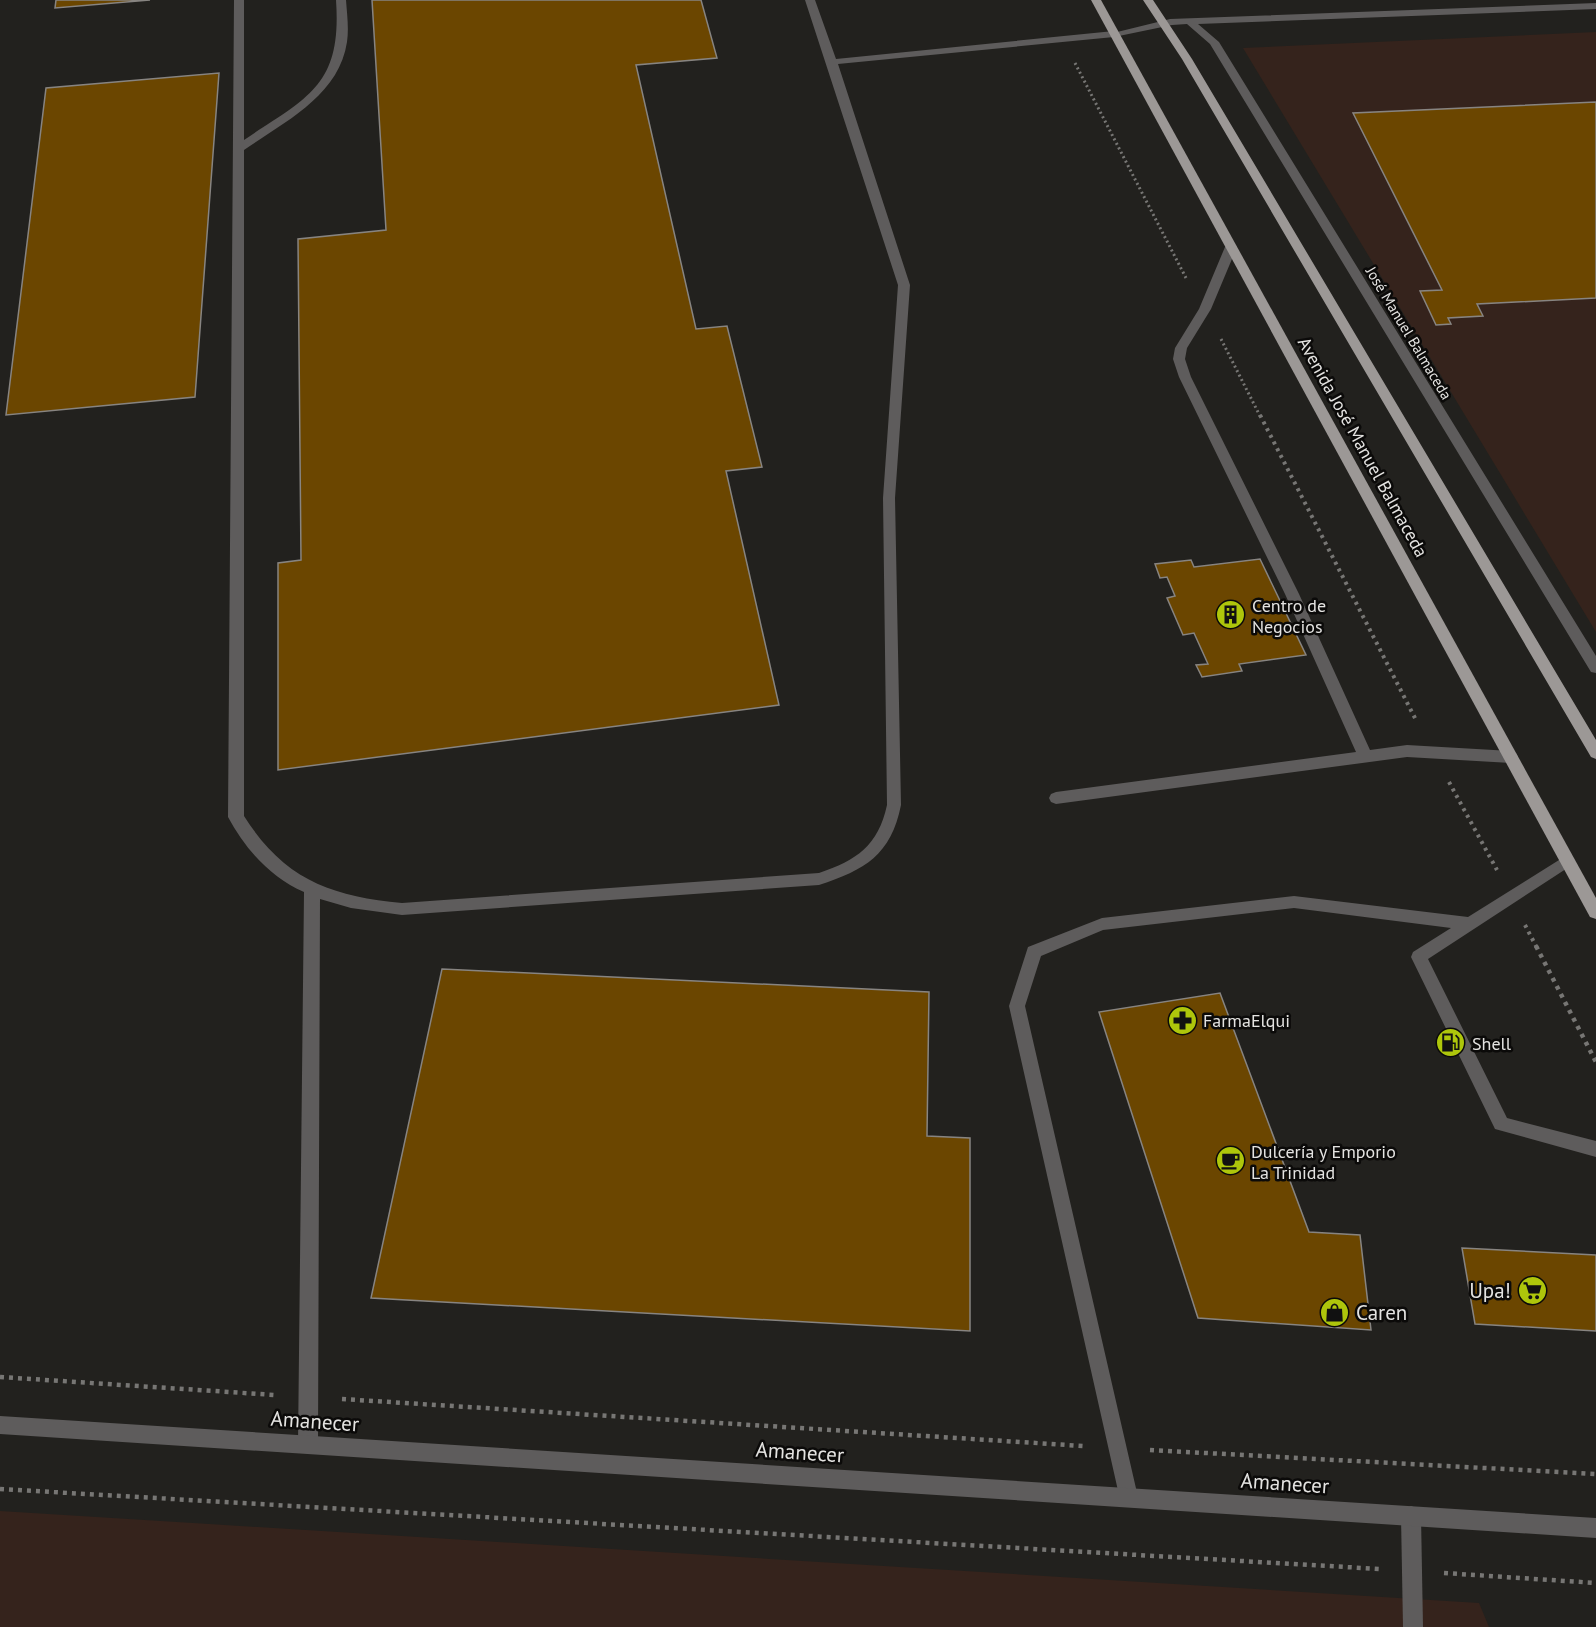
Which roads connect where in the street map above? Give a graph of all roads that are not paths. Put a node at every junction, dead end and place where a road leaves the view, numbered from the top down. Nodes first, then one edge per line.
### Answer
1 (239, 0) edge
2 (341, 0) edge
3 (810, 0) edge
4 (1096, 0) edge
5 (1148, 0) edge
6 (1596, 6) edge
7 (1189, 21) junction
8 (1163, 25) junction
9 (1114, 34) junction
10 (832, 62) junction
11 (239, 148) junction
12 (1231, 247) junction
13 (1596, 668) edge
14 (1596, 753) edge
15 (1365, 755) junction
16 (1511, 757) junction
17 (1056, 798) dead end
18 (1567, 861) junction
19 (312, 890) junction
20 (1596, 913) edge
21 (1472, 924) junction
22 (1596, 1149) edge
23 (0, 1425) edge
24 (308, 1444) junction
25 (1128, 1497) junction
26 (1411, 1516) junction
27 (1596, 1528) edge
28 (1413, 1627) edge

1 - 11 street
2 - 11 street
3 - 10 street
4 - 9 main road, Avenida José Manuel Balmaceda
5 - 8 main road
6 - 7 street
7 - 8 street
7 - 13 street, José Manuel Balmaceda
8 - 9 street
8 - 14 main road
9 - 10 street
9 - 12 main road, Avenida José Manuel Balmaceda
10 - 19 street
11 - 19 street
12 - 15 street
12 - 16 main road, Avenida José Manuel Balmaceda
15 - 16 street
15 - 17 street
16 - 18 main road, Avenida José Manuel Balmaceda
18 - 20 main road, Avenida José Manuel Balmaceda
18 - 21 street
19 - 24 street
21 - 22 street
21 - 25 street
23 - 24 street, Amanecer
24 - 25 street, Amanecer
25 - 26 street, Amanecer
26 - 27 street, Amanecer
26 - 28 street

